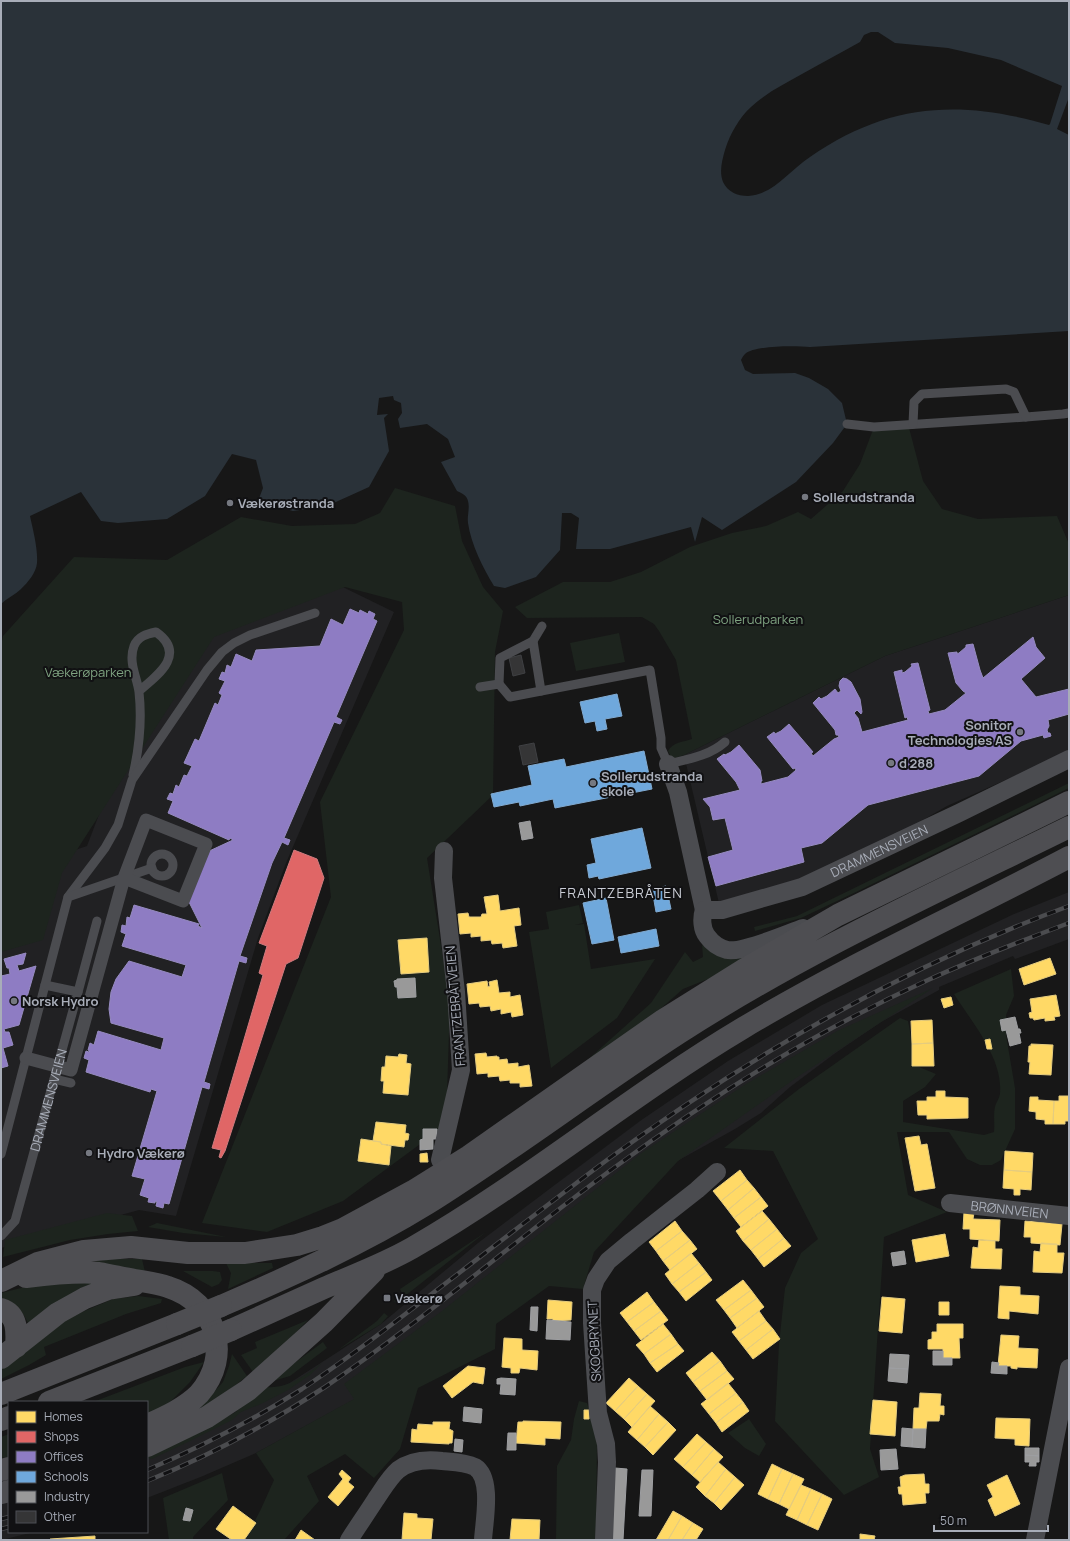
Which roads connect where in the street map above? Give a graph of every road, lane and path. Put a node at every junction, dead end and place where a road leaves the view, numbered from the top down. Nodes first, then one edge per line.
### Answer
1 (1069, 413) edge
2 (1026, 418) junction
3 (847, 424) dead end
4 (913, 424) junction
5 (315, 613) dead end
6 (542, 626) dead end
7 (533, 640) junction
8 (499, 684) junction
9 (480, 687) dead end
10 (139, 691) junction
11 (541, 691) junction
12 (725, 742) dead end
13 (1069, 759) edge
14 (668, 764) junction
15 (132, 780) junction
16 (1069, 802) edge
17 (1069, 827) edge
18 (444, 851) dead end
19 (1069, 857) edge
20 (152, 868) dead end
21 (124, 878) junction
22 (68, 897) junction
23 (704, 910) junction
24 (838, 915) junction
25 (97, 921) dead end
26 (45, 985) junction
27 (78, 992) junction
28 (26, 1058) junction
29 (56, 1072) junction
30 (71, 1083) dead end
31 (1, 1154) edge
32 (440, 1160) dead end
33 (717, 1172) dead end
34 (950, 1203) dead end
35 (1069, 1216) edge
36 (1, 1236) edge
37 (382, 1264) junction
38 (1, 1281) edge
39 (151, 1283) junction
40 (1, 1309) edge
41 (8, 1352) edge
42 (1069, 1368) edge
43 (1, 1394) edge
44 (52, 1401) edge
45 (148, 1425) edge
46 (148, 1446) edge
47 (349, 1540) edge
48 (483, 1540) edge
49 (604, 1540) edge
50 (1035, 1540) edge

1 - 2 lane
2 - 4 lane
2 - 4 lane
3 - 4 lane
5 - 15 lane
6 - 7 lane
7 - 8 lane
7 - 11 lane
8 - 9 lane
8 - 11 lane
10 - 10 lane
10 - 15 lane
11 - 14 lane
12 - 14 lane
13 - 23 street, DRAMMENSVEIEN
14 - 23 street
15 - 22 lane
16 - 24 highway
17 - 43 highway, bridge
18 - 32 street, FRANTZEBRÅTVEIEN
19 - 37 highway
20 - 21 lane
21 - 21 street
21 - 22 lane
21 - 29 street
22 - 26 lane
23 - 24 street
24 - 38 highway
25 - 27 lane, DRAMMENSVEIEN
26 - 27 lane
26 - 28 lane
27 - 29 lane, DRAMMENSVEIEN
28 - 29 street
28 - 31 lane
29 - 30 lane
29 - 36 lane, DRAMMENSVEIEN
33 - 49 street, SKOGBRYNET
34 - 35 street, BRØNNVEIEN
37 - 44 highway, bridge
37 - 46 highway
38 - 39 highway
39 - 41 highway
39 - 45 highway
40 - 41 highway
42 - 50 street
47 - 48 street

